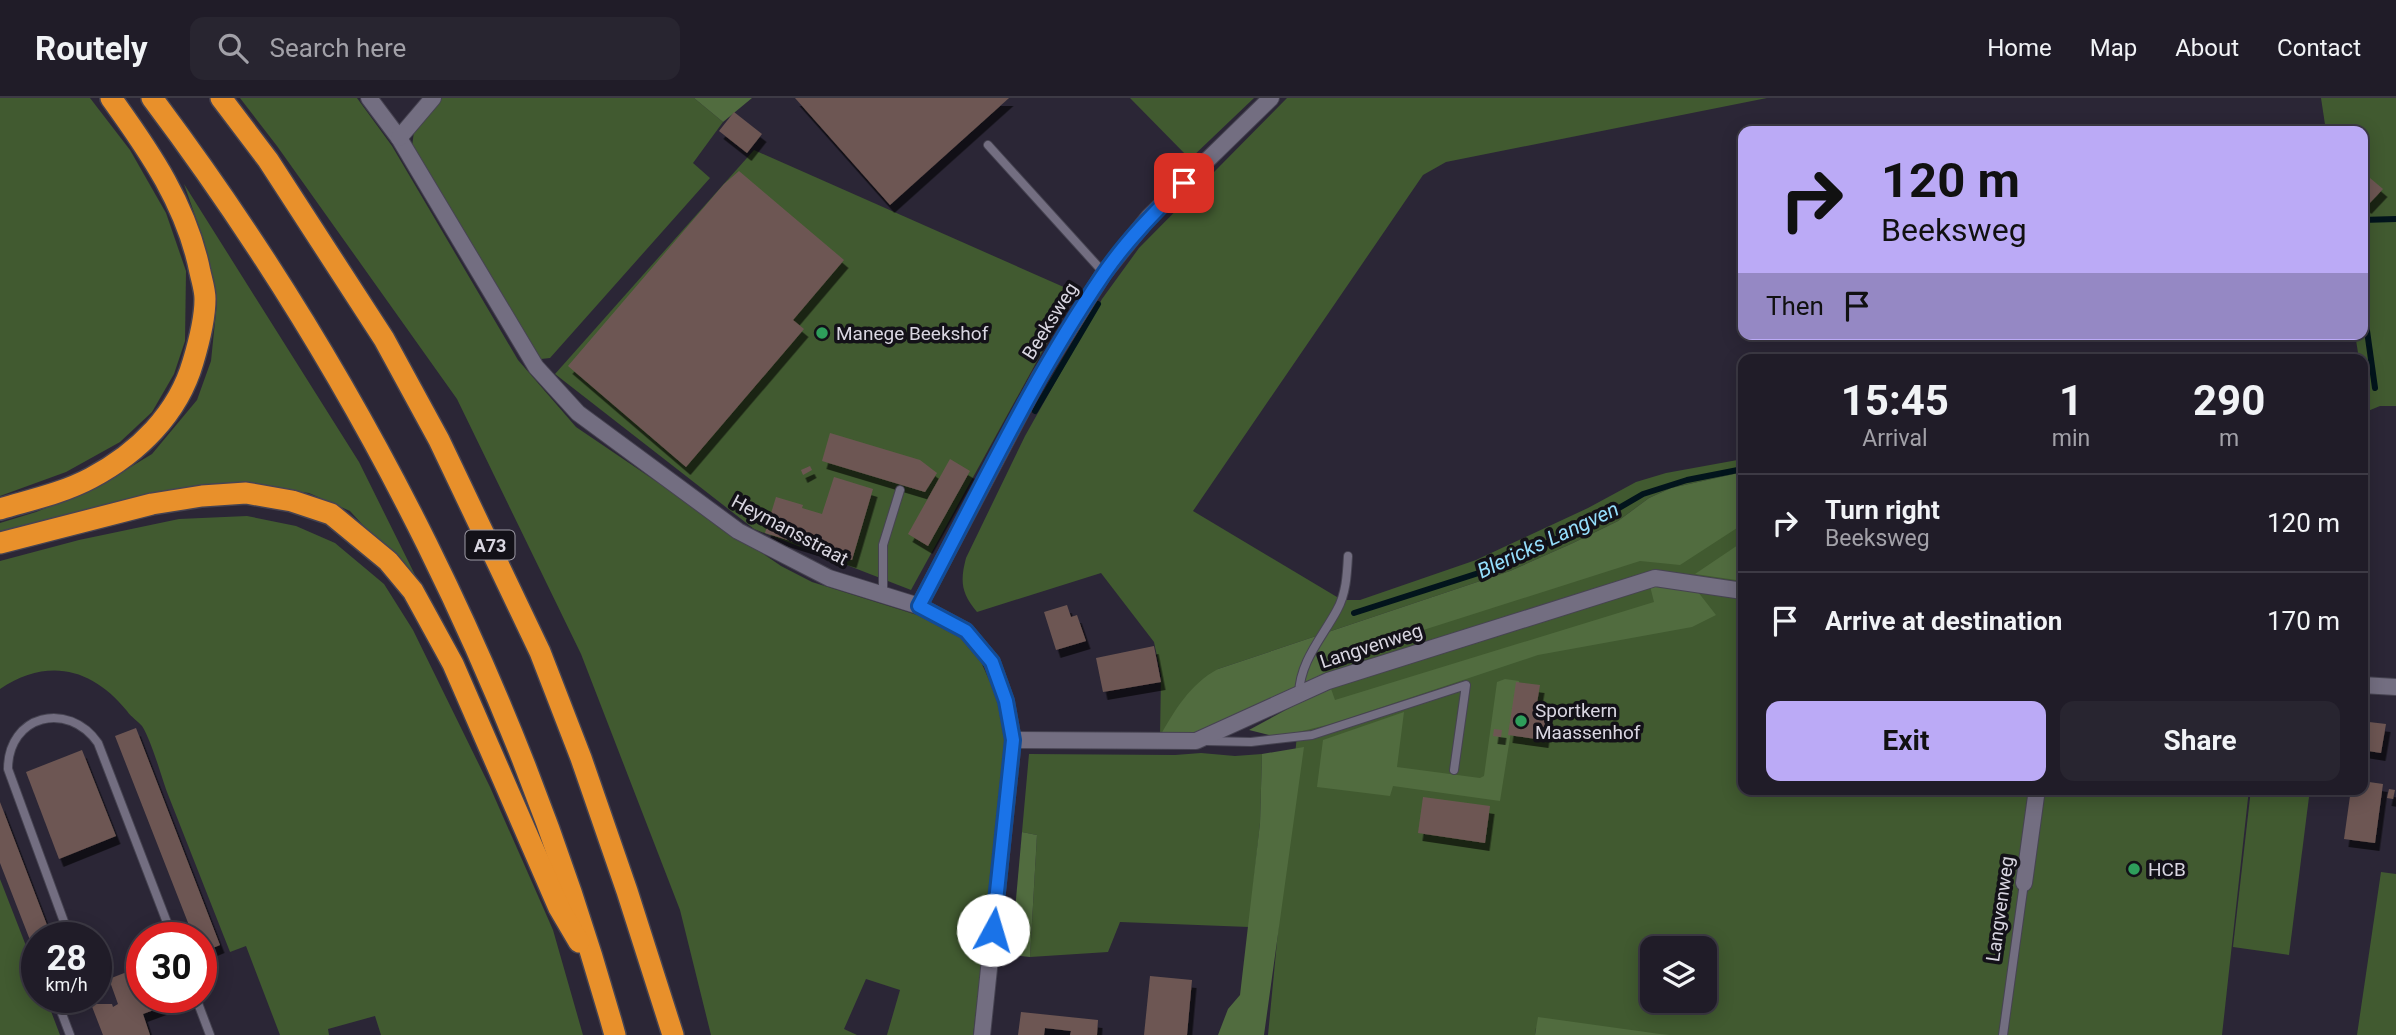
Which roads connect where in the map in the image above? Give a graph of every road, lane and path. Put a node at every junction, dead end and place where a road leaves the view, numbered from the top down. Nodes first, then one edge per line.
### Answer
1 (111, 98) edge
2 (152, 98) edge
3 (221, 98) edge
4 (369, 98) edge
5 (433, 98) edge
6 (1270, 98) edge
7 (399, 138) junction
8 (988, 145) dead end
9 (1104, 273) junction
10 (900, 490) dead end
11 (0, 509) edge
12 (0, 543) edge
13 (1348, 556) dead end
14 (1738, 590) edge
15 (883, 594) junction
16 (919, 606) junction
17 (2368, 685) edge
18 (2396, 687) edge
19 (1298, 694) junction
20 (1013, 740) junction
21 (1196, 741) junction
22 (1454, 769) dead end
23 (2037, 795) edge
24 (2024, 883) joint
25 (64, 922) edge
26 (167, 922) edge
27 (600, 979) junction
28 (62, 1013) edge
29 (201, 1013) edge
30 (70, 1035) edge
31 (210, 1035) edge
32 (615, 1035) edge
33 (673, 1035) edge
34 (982, 1035) edge
35 (2003, 1035) edge

1 - 11 highway
2 - 27 highway, A73
3 - 33 highway, A73
4 - 7 street, Heymansstraat
5 - 7 street
6 - 9 street, Beeksweg
7 - 15 street, Heymansstraat
8 - 9 lane
9 - 16 street, Beeksweg
10 - 15 lane
12 - 27 highway, A73
13 - 19 lane
14 - 19 street, Langvenweg
15 - 16 street, Heymansstraat
16 - 20 street, Heymansstraat
17 - 18 street
19 - 21 street, Langvenweg
20 - 21 street, Langvenweg
20 - 34 street, Heymansstraat
21 - 22 lane
23 - 24 street, Langvenweg
24 - 35 lane, Langvenweg
25 - 26 lane
27 - 32 highway, A73
28 - 30 lane
29 - 31 lane

